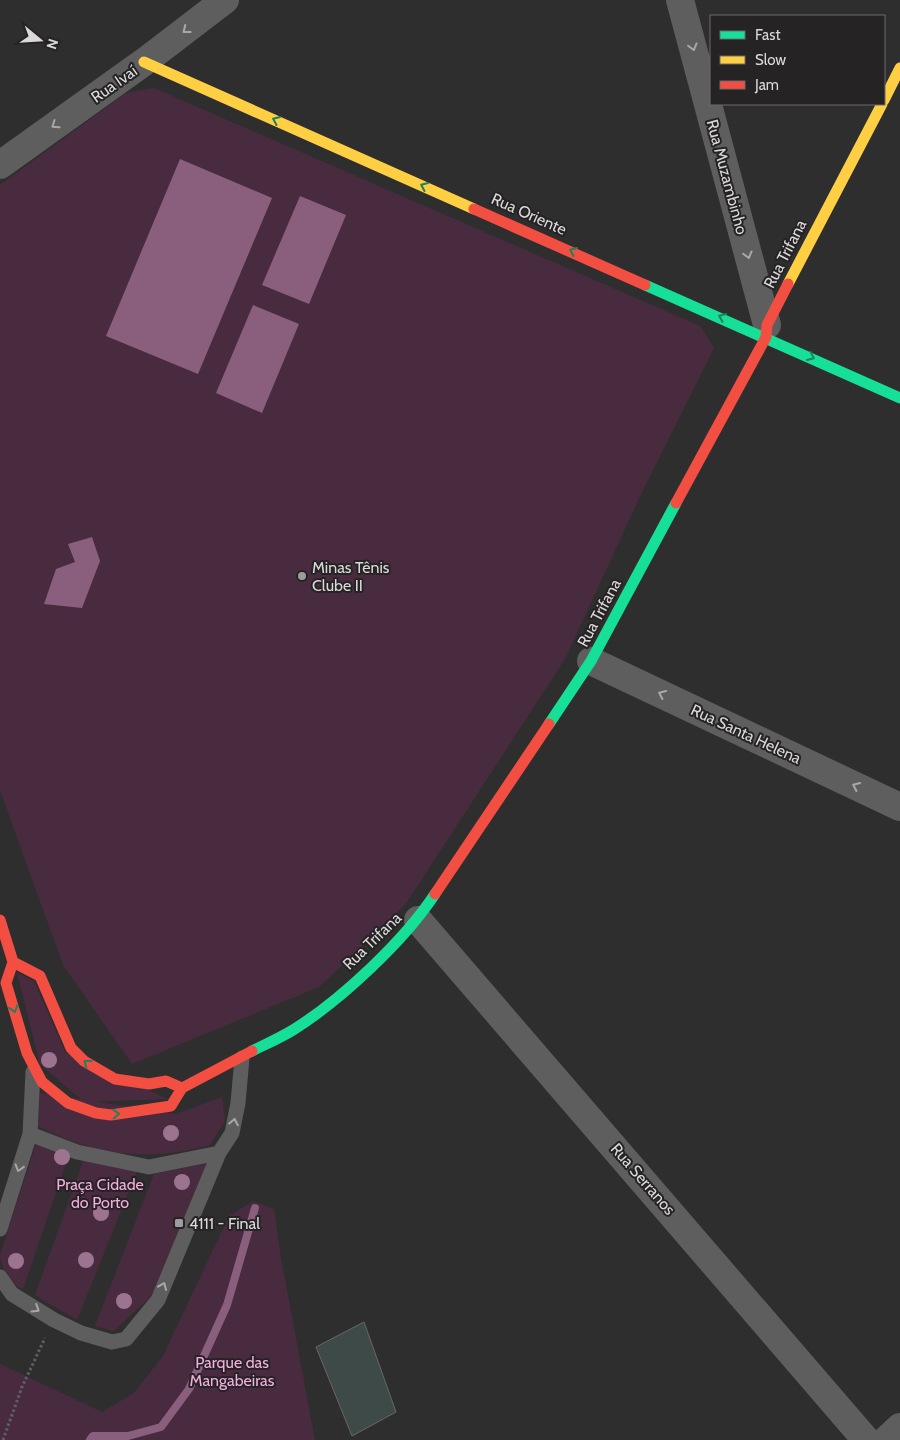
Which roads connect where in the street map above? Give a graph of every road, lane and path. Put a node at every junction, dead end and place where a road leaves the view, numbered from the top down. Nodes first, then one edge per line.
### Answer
1 (225, 0) edge
2 (680, 0) edge
3 (144, 62) junction
4 (900, 68) edge
5 (885, 98) edge
6 (881, 105) edge
7 (0, 165) edge
8 (767, 331) junction
9 (900, 398) edge
10 (591, 661) junction
11 (900, 807) edge
12 (0, 920) edge
13 (418, 920) junction
14 (13, 962) junction
15 (242, 1058) junction
16 (34, 1068) junction
17 (182, 1088) junction
18 (30, 1134) junction
19 (219, 1153) junction
20 (0, 1229) edge
21 (0, 1277) edge
22 (54, 1320) junction
23 (900, 1427) edge
24 (3, 1440) edge
25 (866, 1440) edge
26 (886, 1440) edge

1 -> 3 street, Rua Ivaí
2 -> 8 street, Rua Muzambinho
3 -> 7 street, Rua Ivaí
8 -> 3 street, Rua Oriente
4 - 5 street
6 - 8 street, Rua Trifana
8 -> 9 street, Rua Oriente
8 - 10 street, Rua Trifana
11 -> 10 street, Rua Santa Helena
10 - 13 street, Rua Trifana
12 - 14 street
13 - 15 street, Rua Trifana
13 - 25 street, Rua Serranos
14 -> 16 street
17 -> 14 street
15 - 17 street, Rua Trifana
19 -> 15 lane
16 -> 17 street
16 - 18 lane
18 - 19 lane
18 -> 20 lane
22 -> 19 lane
21 -> 22 lane
22 - 24 path
23 - 26 street

